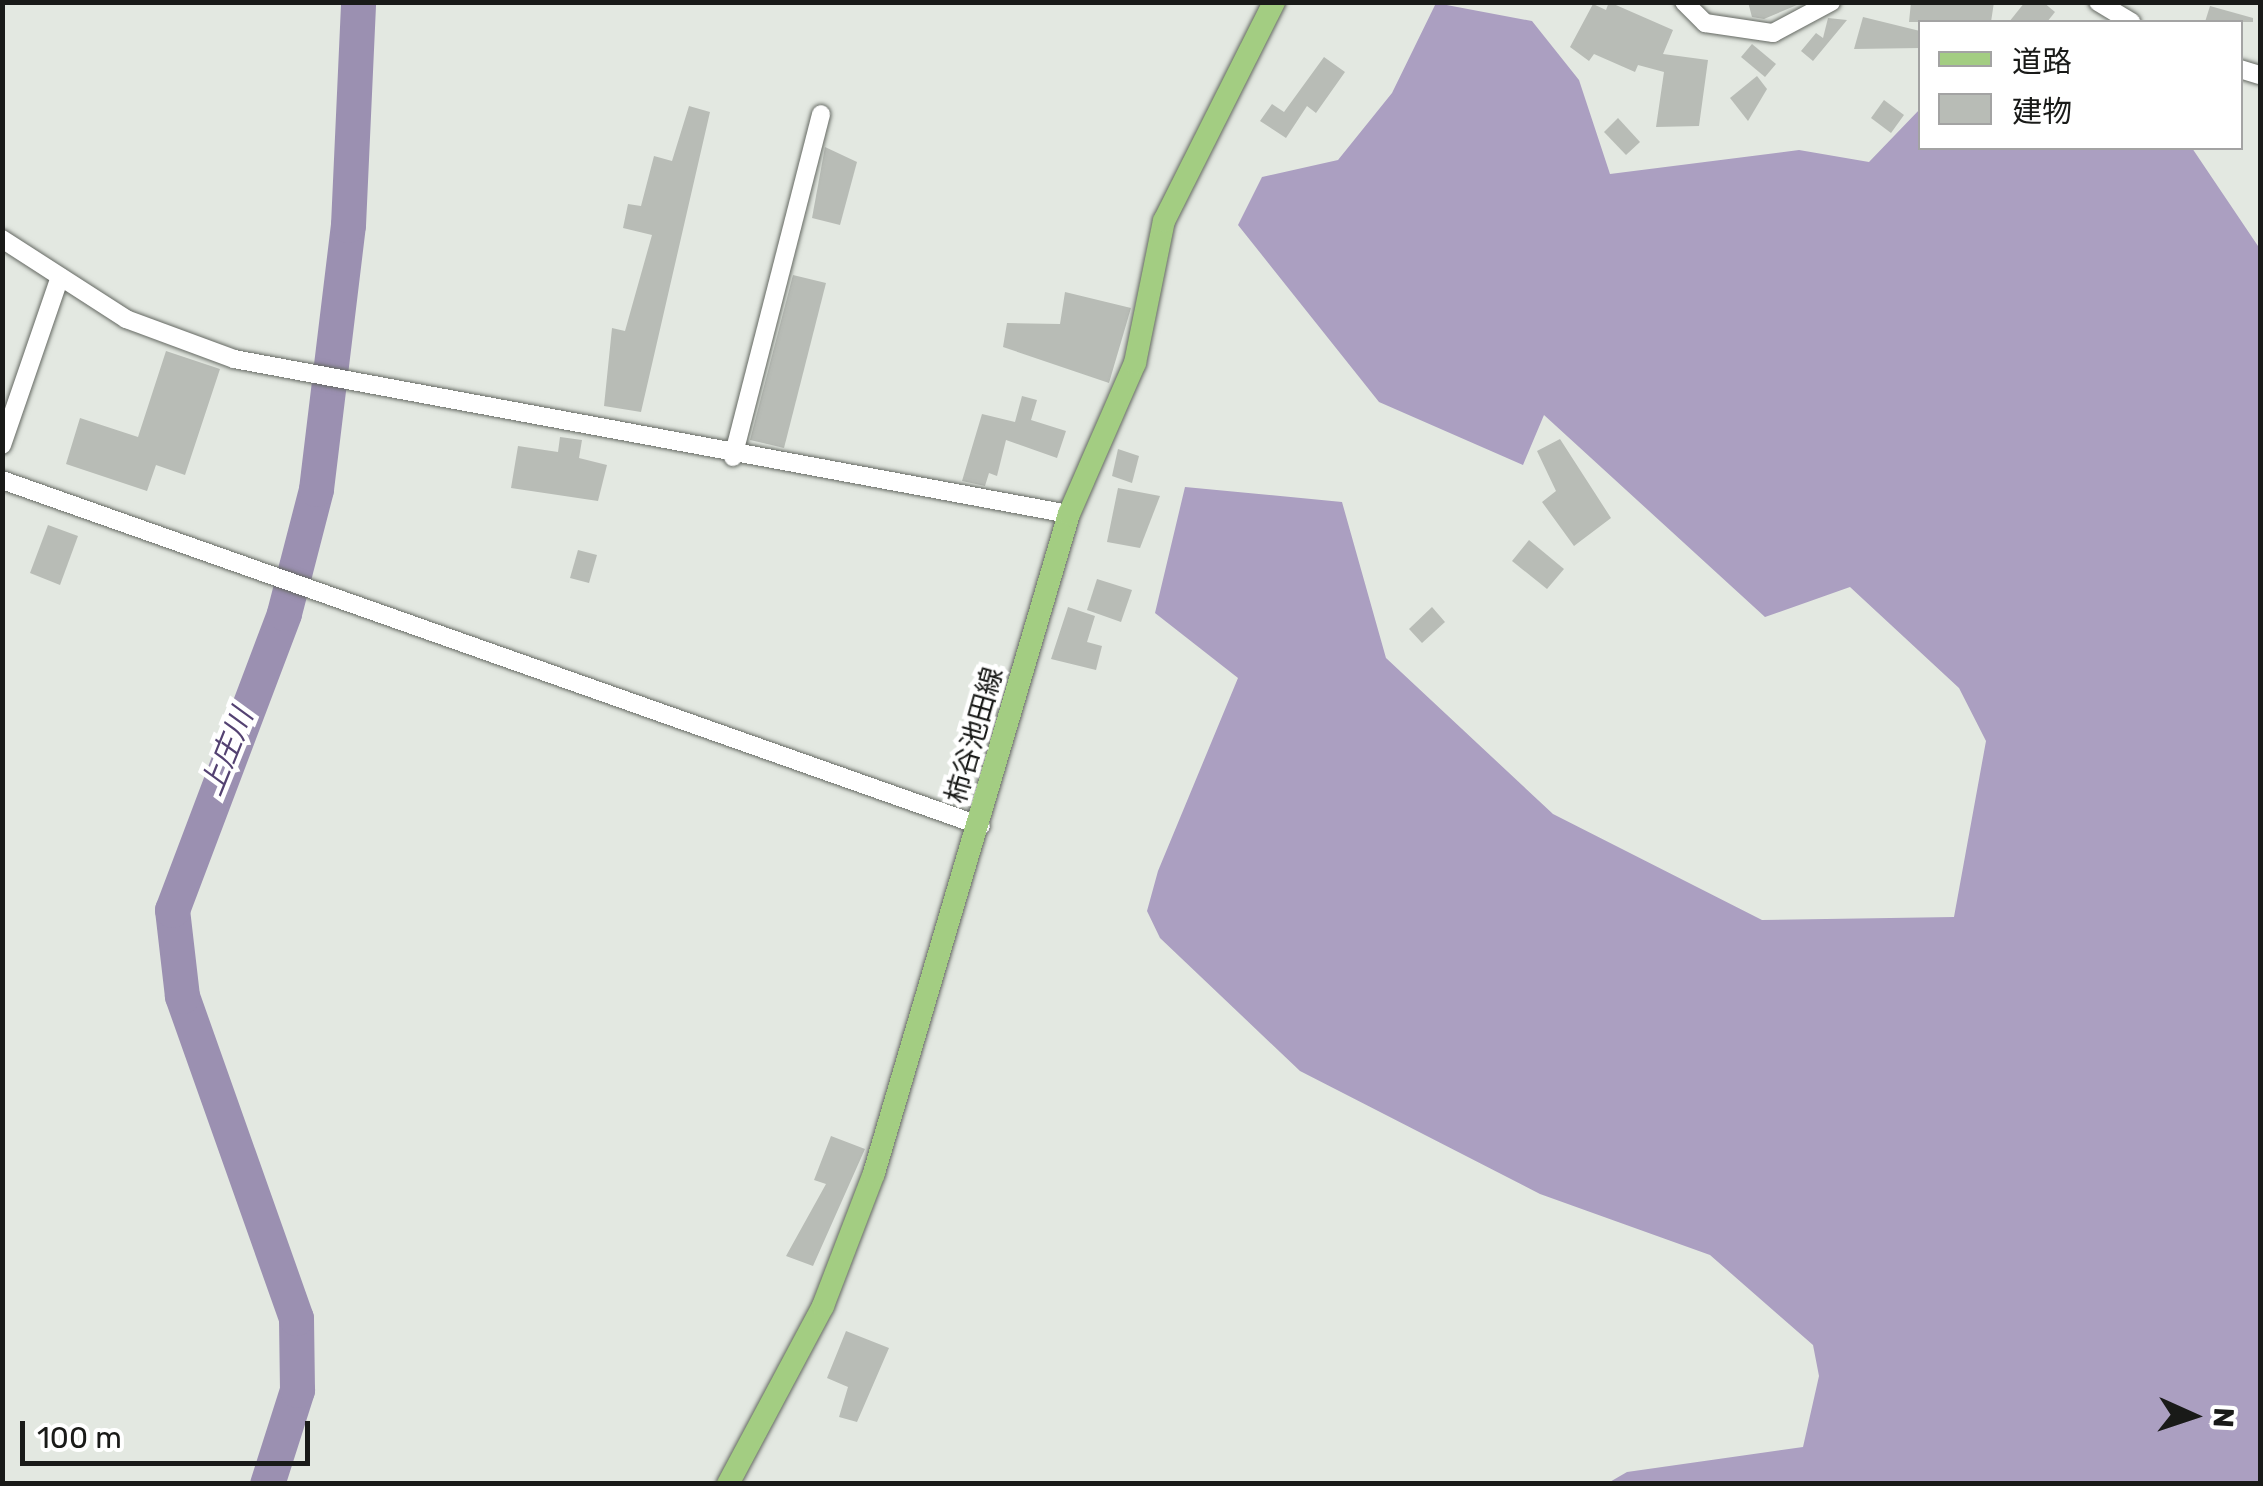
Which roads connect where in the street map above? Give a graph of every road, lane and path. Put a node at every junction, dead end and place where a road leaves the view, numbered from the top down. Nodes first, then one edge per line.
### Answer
1 (1274, 2) edge
2 (1684, 2) edge
3 (1831, 2) edge
4 (2098, 2) edge
5 (2128, 20) edge
6 (821, 114) dead end
7 (2, 239) edge
8 (60, 277) junction
9 (2, 445) edge
10 (733, 457) junction
11 (2, 480) edge
12 (1069, 514) junction
13 (981, 826) junction
14 (728, 1484) edge

1 - 12 main road, 柿谷池田線
2 - 3 street
4 - 5 street
6 - 10 street
7 - 8 street
8 - 9 street
8 - 10 street
10 - 12 street
11 - 13 street
12 - 13 main road, 柿谷池田線
13 - 14 main road, 柿谷池田線

